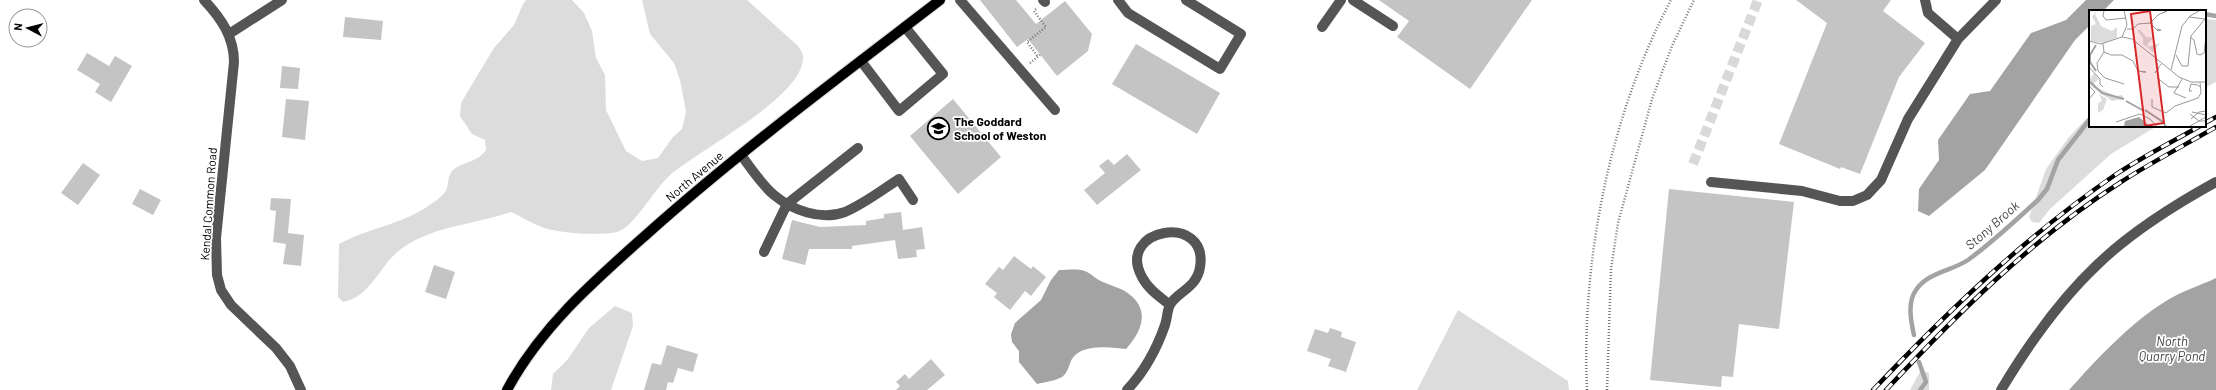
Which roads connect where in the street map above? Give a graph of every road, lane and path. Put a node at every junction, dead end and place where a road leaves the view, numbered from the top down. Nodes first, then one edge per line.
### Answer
1 (204, 0) edge
2 (282, 0) edge
3 (940, 0) edge
4 (960, 0) edge
5 (1118, 0) edge
6 (1186, 0) edge
7 (1341, 0) edge
8 (1353, 0) edge
9 (1671, 0) edge
10 (1694, 0) edge
11 (1925, 0) edge
12 (1996, 0) edge
13 (1044, 1) edge
14 (1393, 26) dead end
15 (905, 27) junction
16 (1322, 27) dead end
17 (229, 34) junction
18 (1958, 39) junction
19 (1038, 56) dead end
20 (861, 61) junction
21 (1055, 110) dead end
22 (858, 148) dead end
23 (740, 155) junction
24 (1711, 182) dead end
25 (2216, 182) edge
26 (913, 200) dead end
27 (787, 204) junction
28 (764, 252) dead end
29 (1170, 306) junction
30 (301, 390) edge
31 (507, 390) edge
32 (1127, 390) edge
33 (1587, 390) edge
34 (1607, 390) edge
35 (2001, 390) edge

1 - 17 street, Kendal Common Road
2 - 17 street
3 - 15 main road, North Avenue
4 - 21 street
5 - 6 street
7 - 16 street
8 - 14 street
9 - 33 path
10 - 34 path
11 - 18 street
12 - 18 street
13 - 19 path
15 - 20 main road, North Avenue
15 - 20 street
17 - 30 street, Kendal Common Road
18 - 24 street
20 - 23 main road, North Avenue
22 - 27 street
23 - 27 street
23 - 31 main road, North Avenue
25 - 35 street
26 - 27 street
27 - 28 street
29 - 29 street
29 - 32 street

